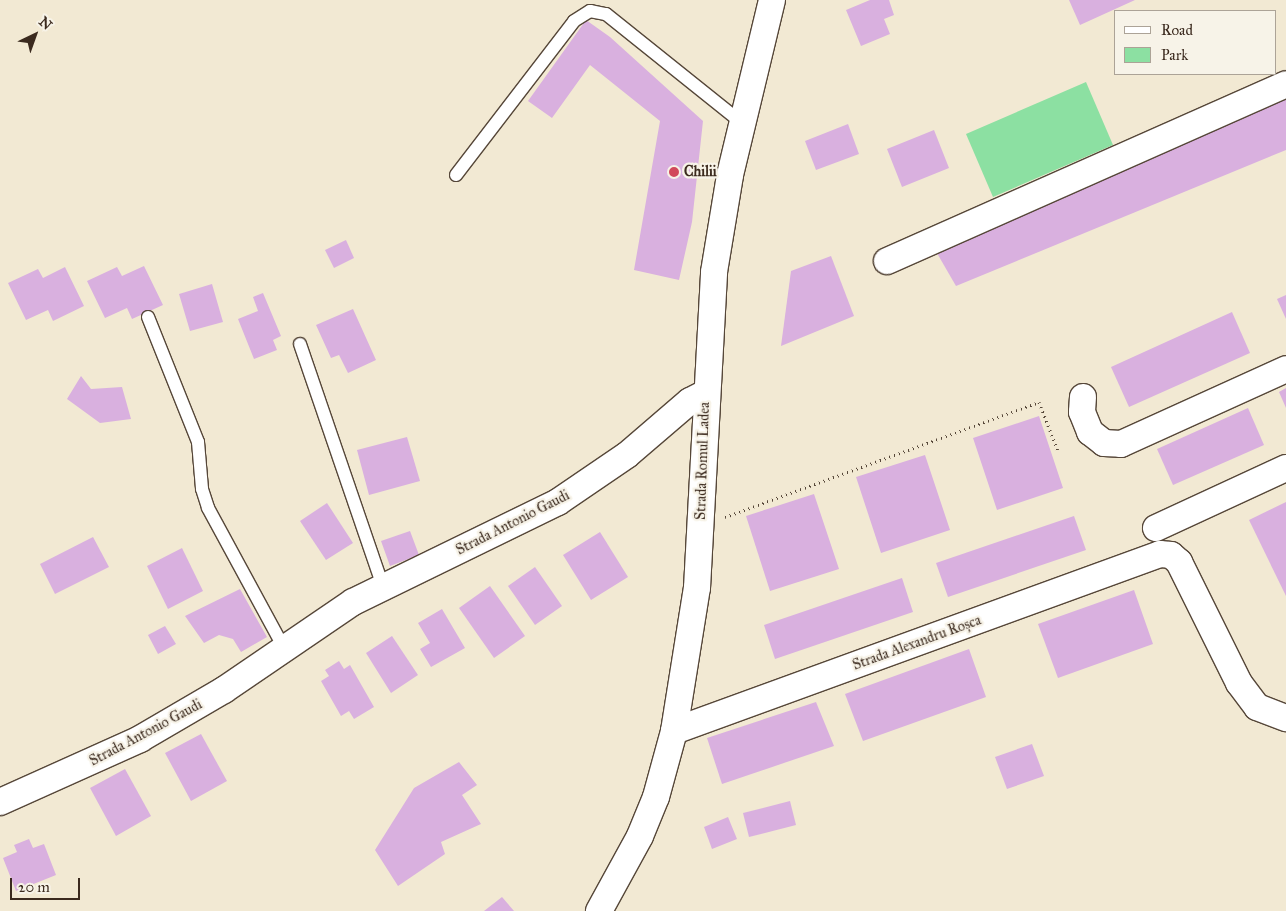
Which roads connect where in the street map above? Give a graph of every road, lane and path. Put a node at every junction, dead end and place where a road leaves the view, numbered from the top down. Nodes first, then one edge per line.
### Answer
1 (772, 0) edge
2 (1286, 84) edge
3 (742, 123) junction
4 (456, 175) dead end
5 (887, 261) dead end
6 (148, 317) dead end
7 (300, 344) dead end
8 (1286, 369) edge
9 (706, 394) junction
10 (1083, 397) dead end
11 (1058, 451) dead end
12 (1286, 468) edge
13 (726, 517) dead end
14 (1156, 528) dead end
15 (383, 587) junction
16 (284, 648) junction
17 (1286, 718) edge
18 (674, 732) junction
19 (0, 802) edge
20 (599, 911) edge

1 - 3 street, Strada Romul Ladea
2 - 5 street
3 - 4 lane
3 - 9 street, Strada Romul Ladea
6 - 16 lane
7 - 15 lane
8 - 10 street
9 - 15 street, Strada Antonio Gaudi
9 - 18 street, Strada Romul Ladea
11 - 13 path
12 - 14 street
15 - 16 street, Strada Antonio Gaudi
16 - 19 street, Strada Antonio Gaudi
17 - 18 street, Strada Alexandru Roșca
18 - 20 street, Strada Romul Ladea

